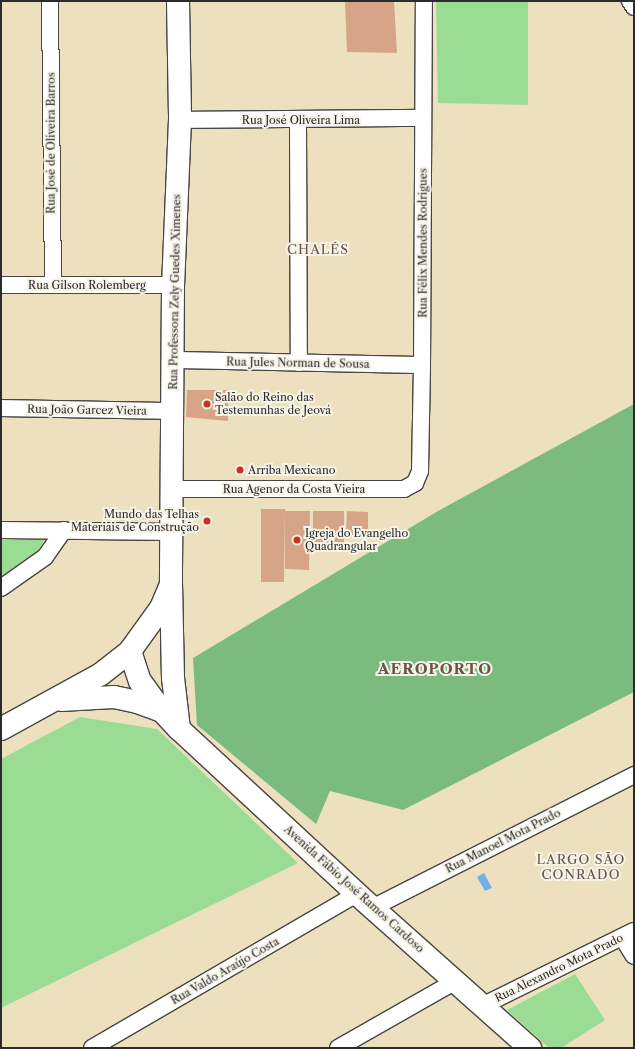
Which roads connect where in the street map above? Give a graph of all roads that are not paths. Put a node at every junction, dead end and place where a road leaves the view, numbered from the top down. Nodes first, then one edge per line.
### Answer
1 (50, 1) edge
2 (178, 1) edge
3 (424, 1) edge
4 (630, 1) edge
5 (634, 7) edge
6 (423, 118) junction
7 (180, 120) junction
8 (298, 120) junction
9 (1, 284) edge
10 (53, 285) junction
11 (173, 285) junction
12 (174, 360) junction
13 (299, 363) junction
14 (422, 365) junction
15 (1, 408) edge
16 (172, 411) junction
17 (415, 483) joint
18 (171, 489) junction
19 (1, 530) edge
20 (64, 530) junction
21 (172, 532) junction
22 (171, 583) junction
23 (1, 588) edge
24 (130, 651) junction
25 (54, 701) junction
26 (162, 711) junction
27 (1, 729) edge
28 (180, 729) junction
29 (634, 775) edge
30 (365, 901) junction
31 (628, 934) edge
32 (634, 956) edge
33 (456, 981) junction
34 (484, 1005) junction
35 (92, 1048) edge
36 (338, 1048) edge
37 (530, 1048) edge

1 - 10 street, Rua José de Oliveira Barros
2 - 7 street, Rua Professora Zely Guedes Ximenes
3 - 6 street, Rua Félix Mendes Rodrigues
4 - 5 street
6 - 8 street, Rua José Oliveira Lima
6 - 14 street, Rua Félix Mendes Rodrigues
7 - 8 street, Rua José Oliveira Lima
7 - 11 street, Rua Professora Zely Guedes Ximenes
8 - 13 street
9 - 10 street, Rua Gilson Rolemberg
10 - 11 street, Rua Gilson Rolemberg
11 - 12 street, Rua Professora Zely Guedes Ximenes
12 - 13 street, Rua Jules Norman de Sousa
12 - 16 street, Rua Professora Zely Guedes Ximenes
13 - 14 street, Rua Jules Norman de Sousa
14 - 17 street, Rua Félix Mendes Rodrigues
15 - 16 street, Rua João Garcez Vieira
16 - 18 street, Rua Professora Zely Guedes Ximenes
17 - 18 street, Rua Agenor da Costa Vieira
18 - 21 street, Rua Professora Zely Guedes Ximenes
19 - 20 street
20 - 21 street
20 - 23 street
21 - 22 street, Rua Professora Zely Guedes Ximenes
22 - 24 street
22 - 28 street, Rua Professora Zely Guedes Ximenes
24 - 25 street
24 - 26 street, Avenida Fábio José Ramos Cardoso
25 - 26 street
25 - 27 street
26 - 28 street, Avenida Fábio José Ramos Cardoso
28 - 30 street, Avenida Fábio José Ramos Cardoso
29 - 30 street, Rua Manoel Mota Prado
30 - 33 street, Avenida Fábio José Ramos Cardoso
30 - 35 street, Rua Valdo Araújo Costa
31 - 32 street
31 - 34 street, Rua Alexandro Mota Prado
33 - 34 street, Avenida Fábio José Ramos Cardoso
33 - 36 street
34 - 37 street, Avenida Fábio José Ramos Cardoso

